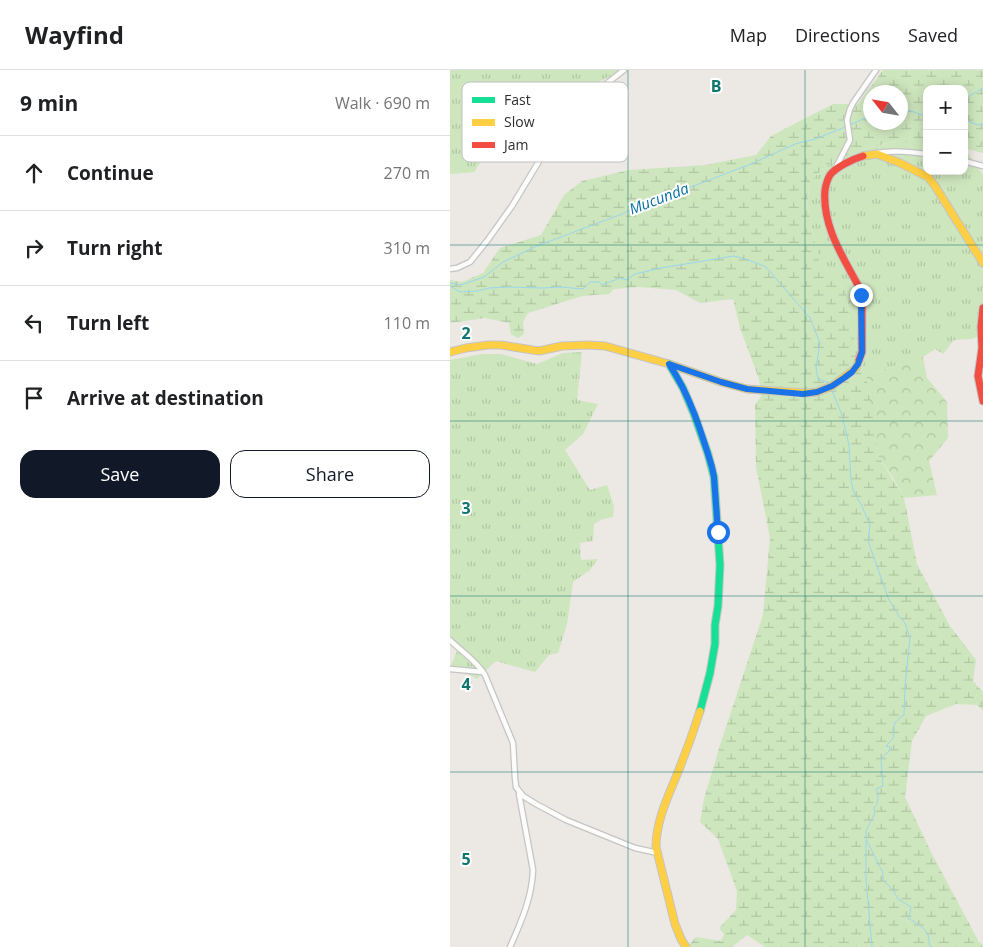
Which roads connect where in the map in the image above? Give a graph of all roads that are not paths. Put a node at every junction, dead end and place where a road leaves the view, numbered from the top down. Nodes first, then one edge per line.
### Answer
1 (624, 70) edge
2 (876, 70) edge
3 (609, 82) edge
4 (871, 154) junction
5 (923, 154) edge
6 (539, 162) edge
7 (968, 162) edge
8 (983, 166) edge
9 (834, 171) junction
10 (983, 262) edge
11 (450, 268) edge
12 (983, 308) edge
13 (982, 334) edge
14 (450, 352) edge
15 (669, 364) junction
16 (983, 401) edge
17 (450, 640) edge
18 (450, 669) edge
19 (483, 672) junction
20 (519, 792) junction
21 (658, 853) junction
22 (510, 947) edge
23 (686, 947) edge

1 - 3 street
2 - 9 street
4 - 5 street
4 - 9 main road
4 - 10 main road
6 - 11 street
7 - 8 street
9 - 15 main road
12 - 13 main road
13 - 16 main road
14 - 15 main road
15 - 21 main road
17 - 19 street
18 - 19 street
19 - 20 street
20 - 21 street
20 - 22 street
21 - 23 main road

